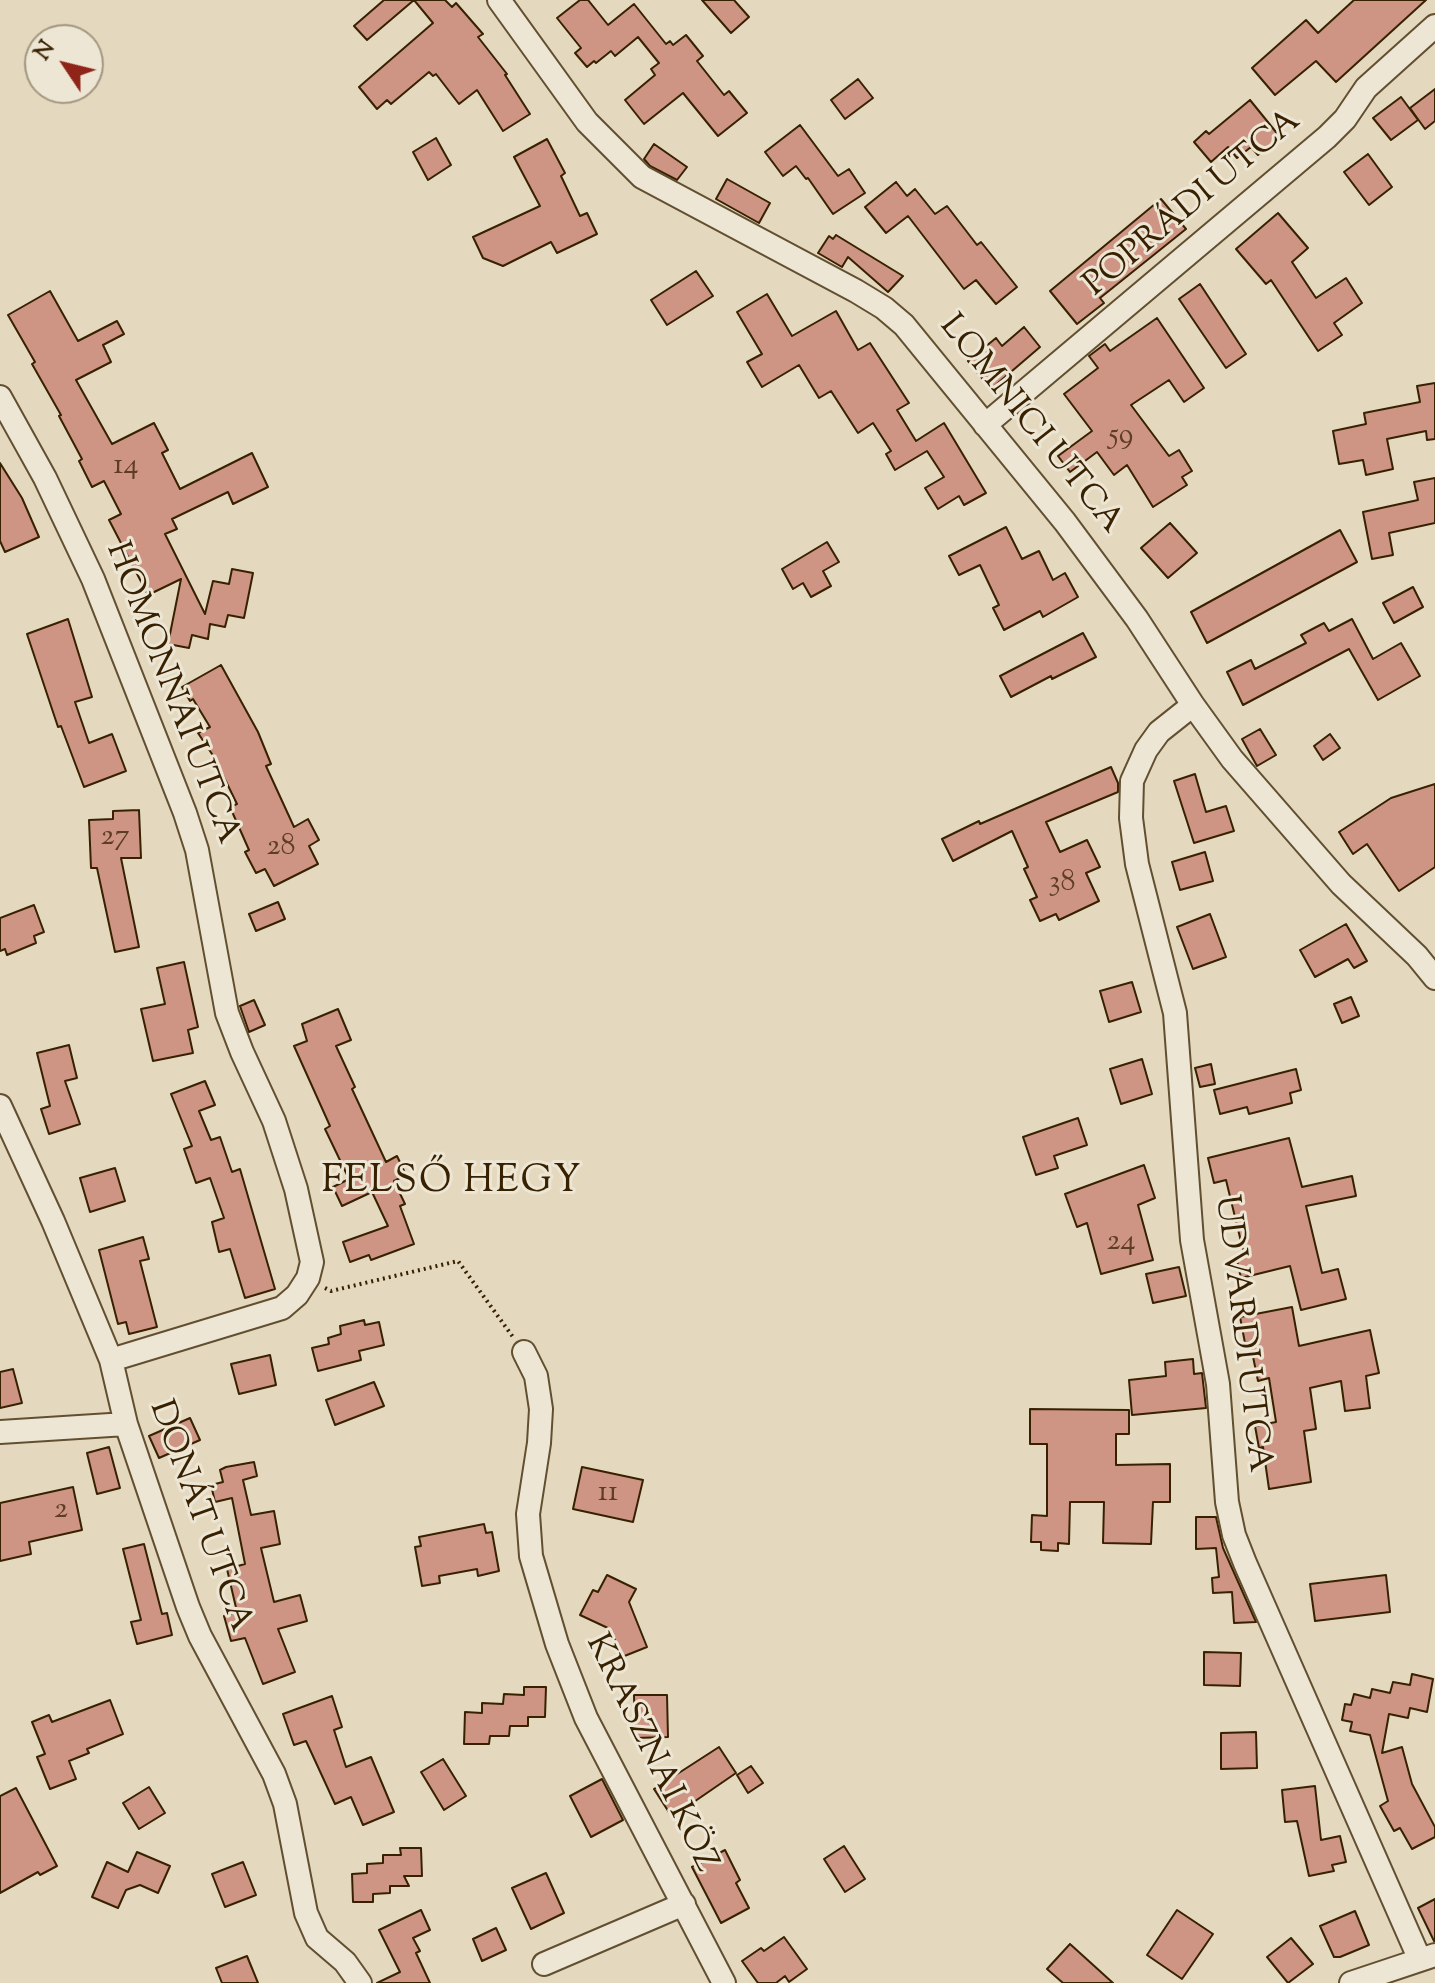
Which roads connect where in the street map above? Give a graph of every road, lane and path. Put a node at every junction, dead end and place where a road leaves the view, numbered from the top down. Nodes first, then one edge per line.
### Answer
1 (499, 0) edge
2 (1435, 26) edge
3 (0, 397) edge
4 (985, 425) junction
5 (1193, 705) junction
6 (1435, 978) edge
7 (2, 1118) edge
8 (308, 1278) junction
9 (524, 1352) joint
10 (111, 1360) junction
11 (126, 1424) junction
12 (0, 1432) edge
13 (684, 1904) junction
14 (1427, 1958) edge
15 (544, 1964) dead end
16 (360, 1983) edge
17 (724, 1983) edge
18 (1351, 1983) edge

1 - 4 street, LOMNICI UTCA
2 - 4 street, POPRÁDI UTCA
3 - 8 street, HOMONNAI UTCA
4 - 5 street, LOMNICI UTCA
5 - 6 street, LOMNICI UTCA
5 - 14 street, UDVARDI UTCA
7 - 10 street, DONÁT UTCA
8 - 9 path
8 - 10 street
9 - 13 street, KRASZNAI KÖZ
10 - 11 street, DONÁT UTCA
11 - 12 street
11 - 16 street, DONÁT UTCA
13 - 15 street, KRASZNAI KÖZ
13 - 17 street, KRASZNAI KÖZ
14 - 18 street

